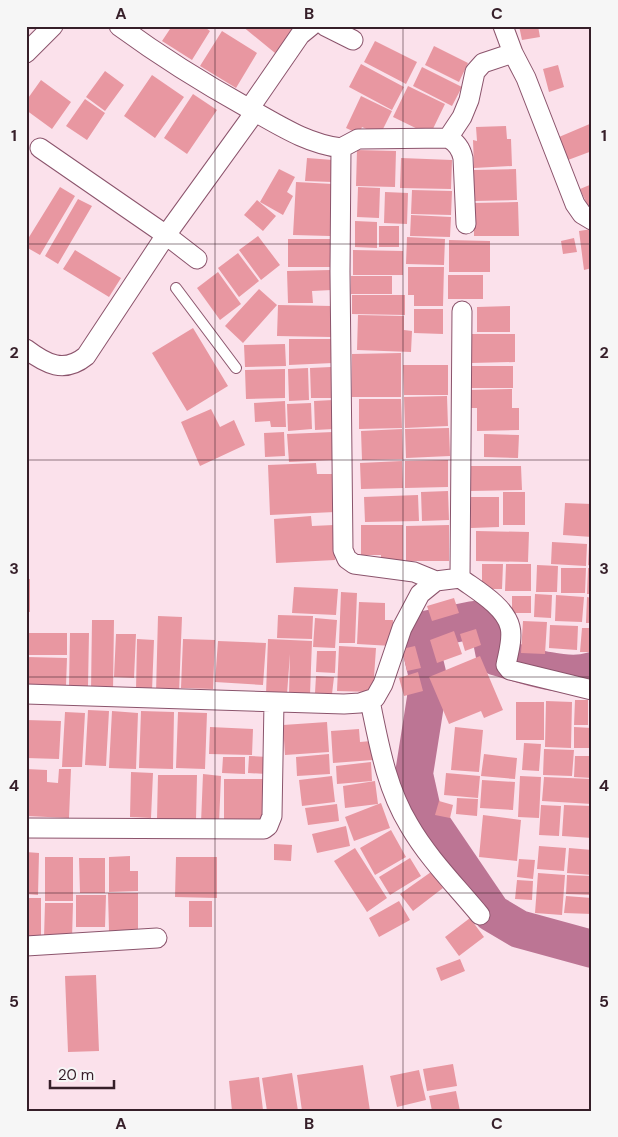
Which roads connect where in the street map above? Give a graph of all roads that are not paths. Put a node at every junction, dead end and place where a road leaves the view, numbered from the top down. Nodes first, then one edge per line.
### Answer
1 (53, 26) edge
2 (119, 26) edge
3 (311, 26) edge
4 (325, 26) edge
5 (503, 26) edge
6 (353, 40) dead end
7 (26, 53) edge
8 (513, 53) junction
9 (252, 110) junction
10 (448, 138) junction
11 (40, 148) dead end
12 (341, 148) junction
13 (592, 220) edge
14 (466, 224) dead end
15 (166, 235) junction
16 (197, 259) dead end
17 (176, 288) dead end
18 (462, 311) dead end
19 (26, 349) edge
20 (236, 368) dead end
21 (460, 578) junction
22 (436, 581) junction
23 (592, 690) edge
24 (26, 694) edge
25 (370, 701) junction
26 (274, 702) junction
27 (26, 828) edge
28 (480, 915) dead end
29 (157, 938) dead end
30 (26, 946) edge

1 - 7 street
2 - 9 street
3 - 9 street
4 - 6 street
5 - 8 street
8 - 10 street
8 - 13 street
9 - 12 street
9 - 15 street
10 - 12 street
10 - 14 street
11 - 15 street
12 - 22 street
15 - 16 street
15 - 19 street
17 - 20 lane
18 - 21 street
21 - 22 street
21 - 23 street
22 - 25 street
24 - 26 street
25 - 26 street
25 - 28 street
26 - 27 street
29 - 30 street

